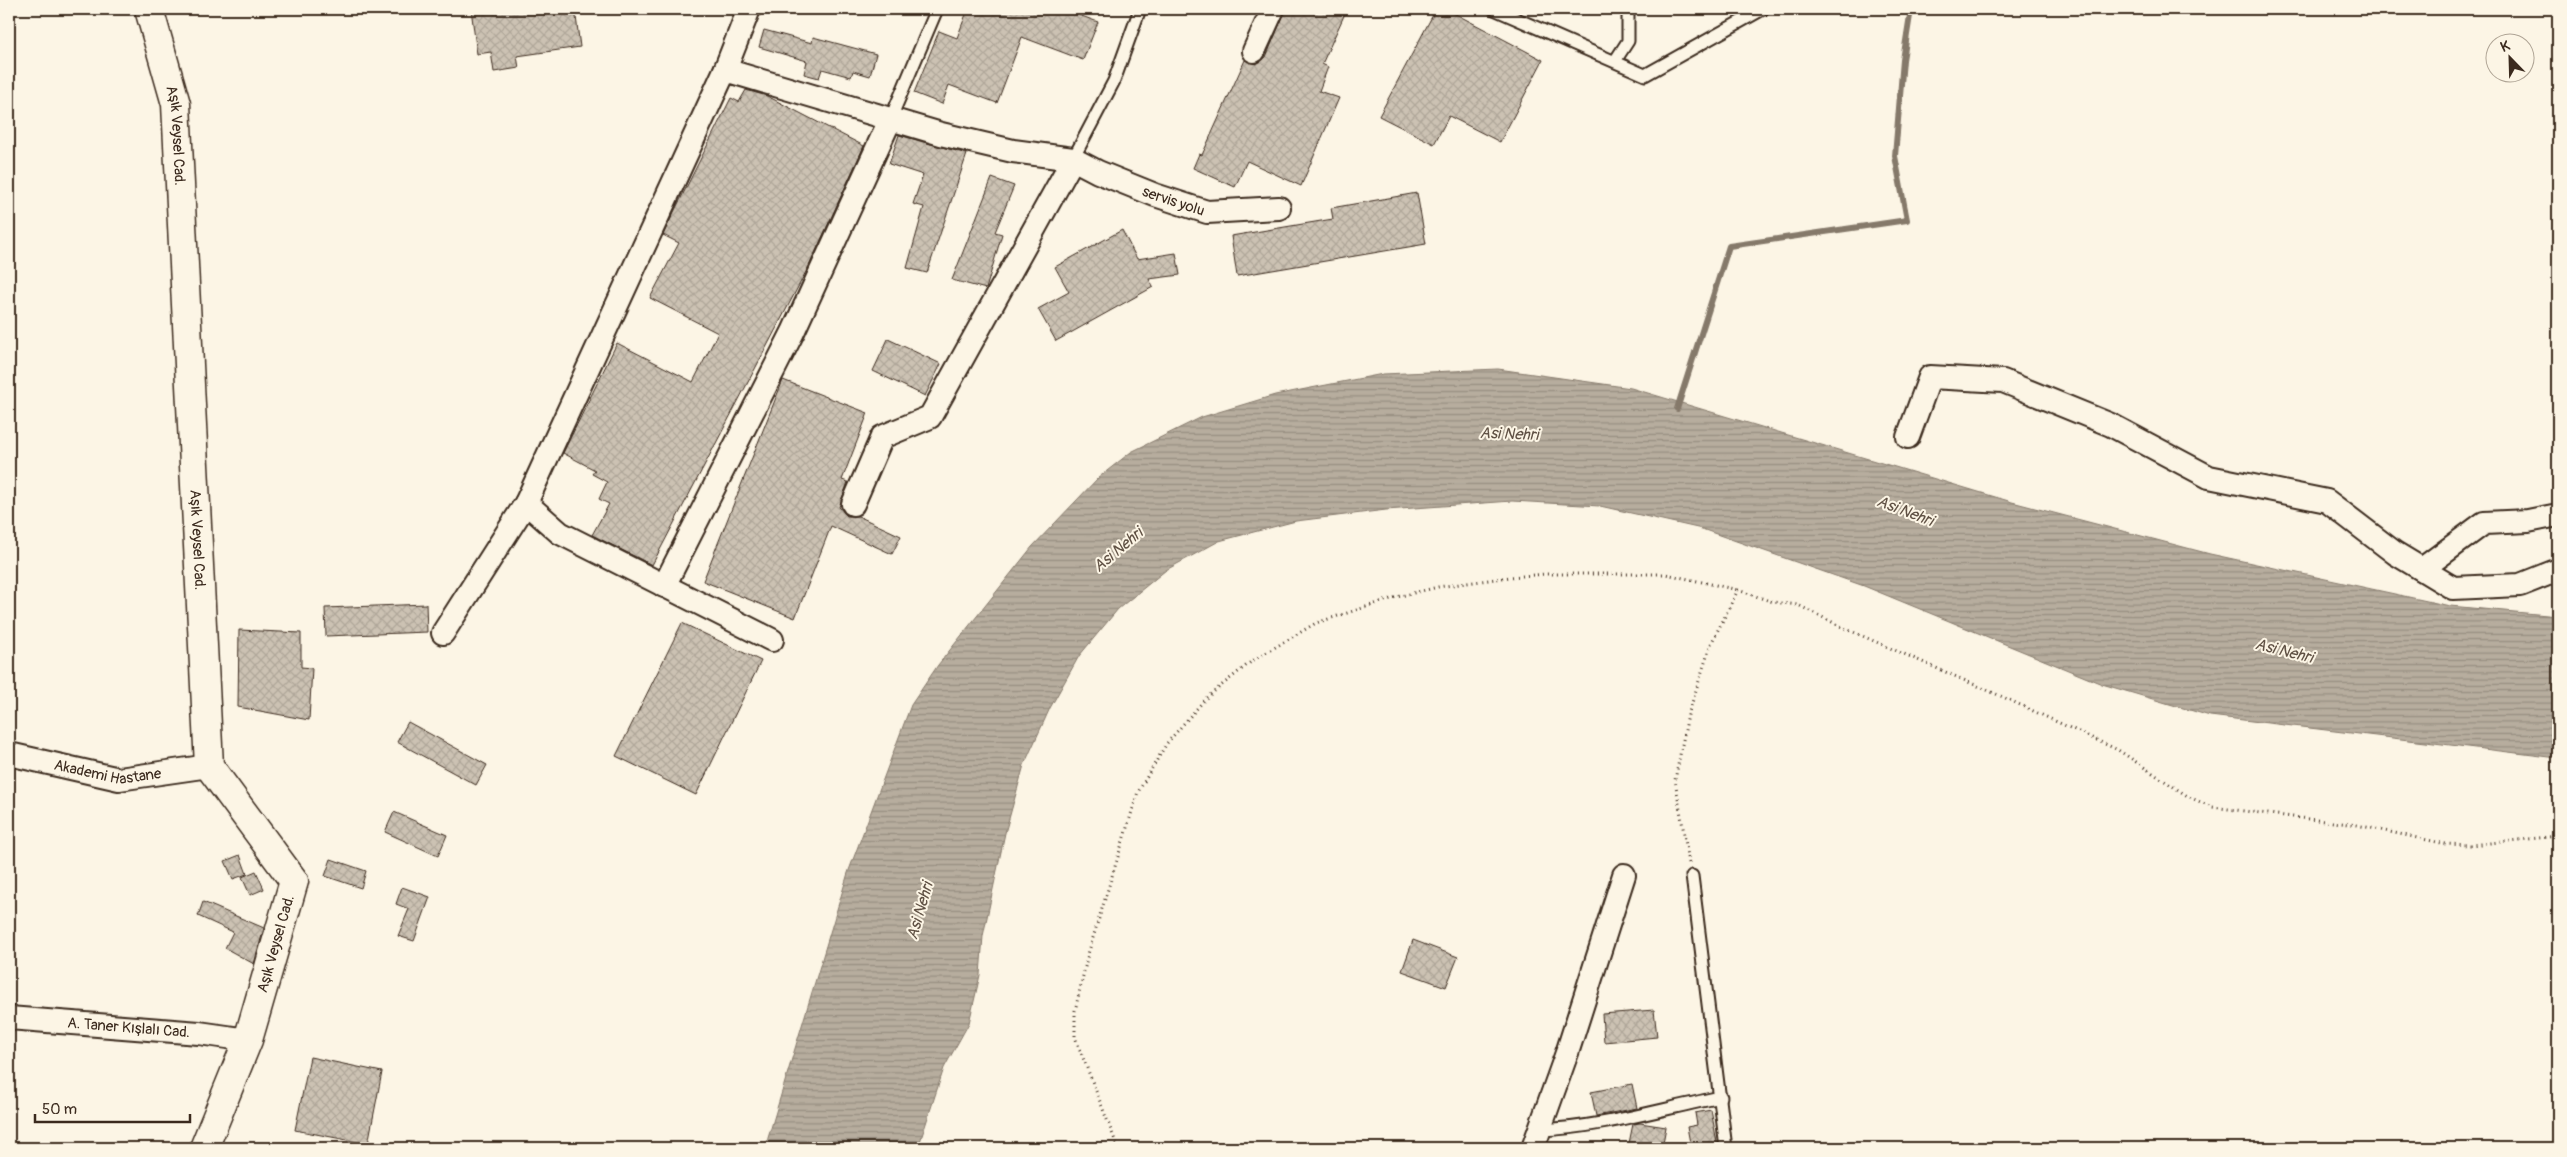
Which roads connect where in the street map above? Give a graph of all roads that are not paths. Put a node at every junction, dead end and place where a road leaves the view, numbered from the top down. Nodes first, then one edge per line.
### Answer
1 (149, 9) edge
2 (749, 9) edge
3 (937, 9) edge
4 (1140, 9) edge
5 (1273, 9) edge
6 (1494, 9) edge
7 (1628, 9) edge
8 (1763, 9) edge
9 (1254, 51) dead end
10 (1615, 61) junction
11 (725, 70) junction
12 (890, 120) junction
13 (1073, 159) junction
14 (1279, 208) dead end
15 (1908, 437) dead end
16 (526, 504) junction
17 (853, 504) dead end
18 (2558, 516) edge
19 (2422, 569) junction
20 (2558, 570) edge
21 (664, 586) junction
22 (443, 633) dead end
23 (772, 640) dead end
24 (9, 754) edge
25 (209, 766) junction
26 (1624, 875) dead end
27 (1692, 876) road end
28 (9, 1018) edge
29 (248, 1040) junction
30 (1720, 1097) junction
31 (1536, 1139) edge
32 (204, 1148) edge
33 (1726, 1148) edge

1 - 25 street, Aşık Veysel Cad.
2 - 11 street
3 - 12 lane
4 - 13 lane
5 - 9 street
6 - 10 lane
7 - 10 lane
8 - 10 lane
11 - 12 street, servis yolu
11 - 16 street
12 - 13 street, servis yolu
12 - 21 street
13 - 14 street, servis yolu
13 - 17 street
15 - 19 street
16 - 21 street
16 - 22 street
18 - 19 street
19 - 20 street
21 - 23 street
24 - 25 street, Akademi Hastane
25 - 29 street, Aşık Veysel Cad.
26 - 31 street
27 - 30 lane
28 - 29 street, A. Taner Kışlalı Cad.
29 - 32 street
30 - 31 lane
30 - 33 lane

